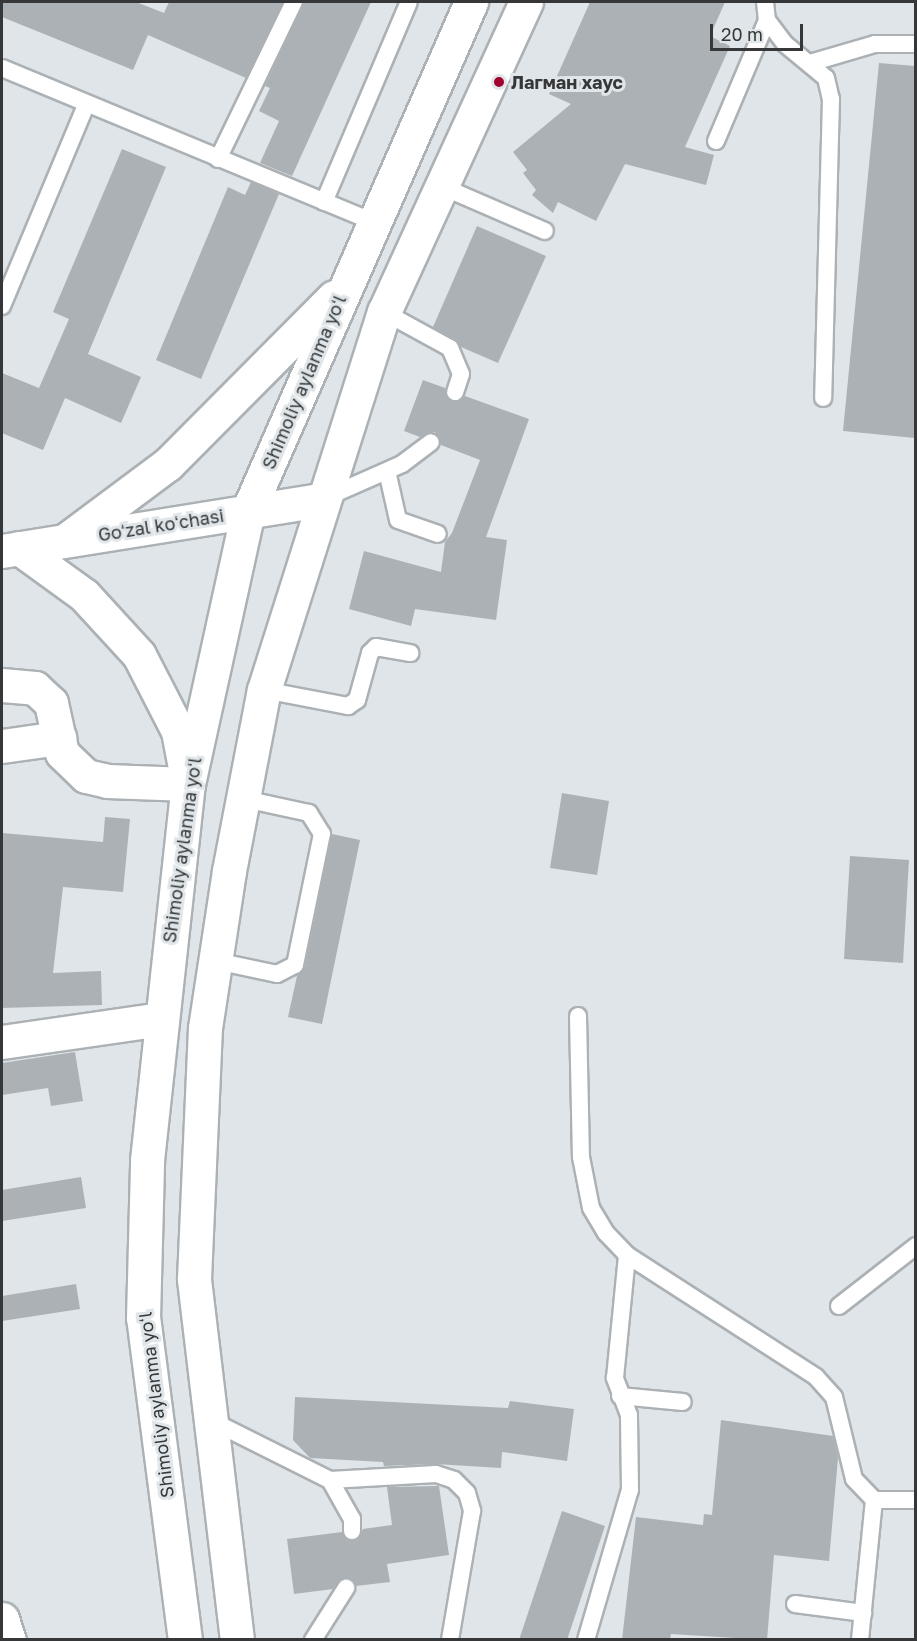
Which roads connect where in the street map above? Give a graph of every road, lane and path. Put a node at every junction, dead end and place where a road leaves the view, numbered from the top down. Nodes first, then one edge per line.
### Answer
1 (294, 2) edge
2 (409, 2) edge
3 (471, 2) edge
4 (526, 2) edge
5 (765, 2) edge
6 (767, 20) junction
7 (915, 44) edge
8 (810, 63) junction
9 (2, 68) edge
10 (86, 105) junction
11 (716, 141) dead end
12 (218, 159) junction
13 (441, 186) junction
14 (324, 202) junction
15 (372, 221) junction
16 (545, 231) dead end
17 (344, 288) junction
18 (2, 306) edge
19 (384, 312) junction
20 (455, 392) dead end
21 (823, 398) dead end
22 (431, 442) dead end
23 (387, 471) junction
24 (321, 500) junction
25 (248, 511) junction
26 (438, 534) dead end
27 (66, 540) junction
28 (10, 549) edge
29 (410, 653) dead end
30 (2, 685) edge
31 (264, 690) junction
32 (59, 738) junction
33 (2, 746) edge
34 (188, 784) junction
35 (244, 799) junction
36 (216, 961) junction
37 (578, 1016) dead end
38 (161, 1018) junction
39 (2, 1042) edge
40 (915, 1246) edge
41 (627, 1255) junction
42 (839, 1306) dead end
43 (620, 1396) junction
44 (683, 1402) dead end
45 (209, 1419) junction
46 (330, 1480) junction
47 (874, 1500) junction
48 (915, 1500) edge
49 (352, 1531) dead end
50 (346, 1588) dead end
51 (795, 1604) dead end
52 (863, 1613) junction
53 (2, 1619) edge
54 (9, 1640) edge
55 (185, 1640) edge
56 (237, 1640) edge
57 (313, 1640) edge
58 (450, 1640) edge
59 (586, 1640) edge
60 (860, 1640) edge

1 - 12 lane
2 - 14 lane
3 - 15 main road, Shimoliy aylanma yoʻl
4 - 13 main road
5 - 6 lane
6 - 8 lane
6 - 11 lane
7 - 8 lane
8 - 21 lane
9 - 10 lane
10 - 12 lane
10 - 18 lane
12 - 14 lane
13 - 16 lane
13 - 19 main road
14 - 15 lane
15 - 17 main road, Shimoliy aylanma yoʻl
17 - 25 main road, Shimoliy aylanma yoʻl
17 - 27 main road
19 - 20 lane
19 - 24 main road
22 - 23 lane
23 - 24 lane
23 - 26 lane
24 - 25 main road, Goʻzal koʻchasi
24 - 31 main road
25 - 27 main road, Goʻzal koʻchasi
25 - 34 main road, Shimoliy aylanma yoʻl
27 - 28 main road, Goʻzal koʻchasi
28 - 34 main road
29 - 31 lane
30 - 32 main road
31 - 35 main road
32 - 33 main road
32 - 34 main road
34 - 38 main road, Shimoliy aylanma yoʻl
35 - 36 main road
35 - 36 lane
36 - 45 main road
37 - 41 lane
38 - 39 main road
38 - 55 main road, Shimoliy aylanma yoʻl
40 - 42 lane
41 - 43 lane
41 - 47 lane
43 - 44 lane
43 - 59 lane
45 - 46 lane
45 - 56 main road
46 - 49 lane
46 - 58 lane
47 - 48 lane
47 - 52 lane
50 - 57 lane
51 - 52 lane
52 - 60 lane
53 - 54 main road

